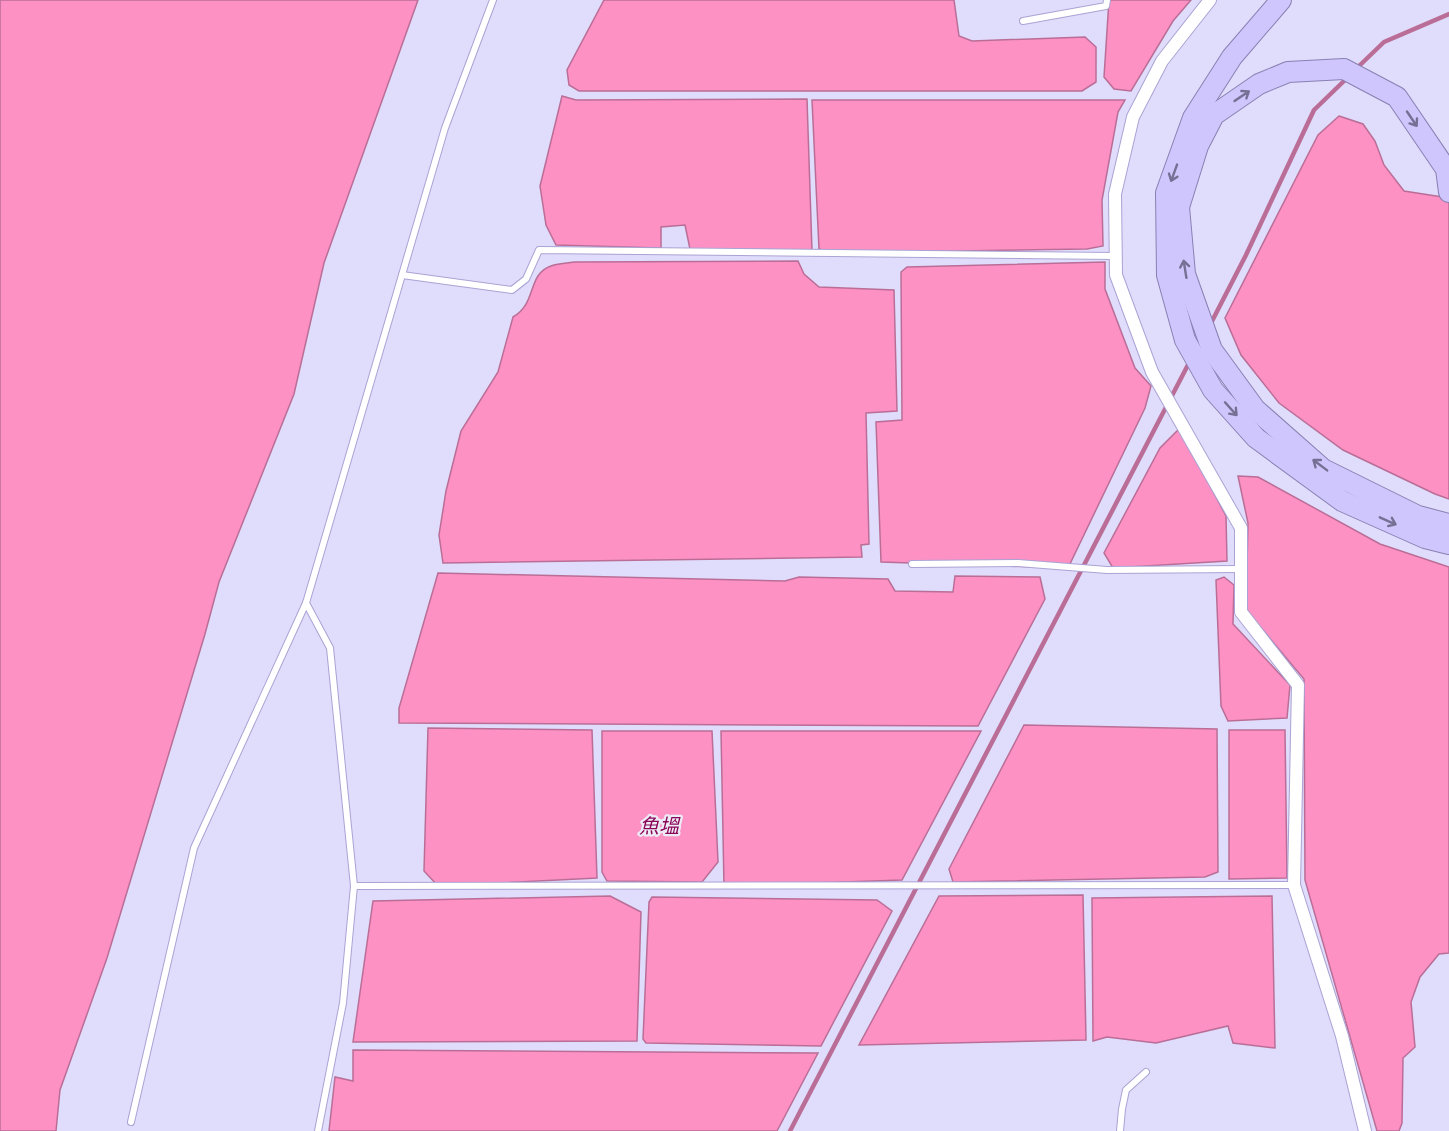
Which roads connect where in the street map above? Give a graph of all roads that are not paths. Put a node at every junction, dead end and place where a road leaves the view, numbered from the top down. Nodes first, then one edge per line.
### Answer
1 (493, 0) edge
2 (1107, 0) edge
3 (1210, 0) edge
4 (1281, 0) edge
5 (1023, 21) dead end
6 (1449, 192) edge
7 (1115, 256) junction
8 (402, 274) junction
9 (1449, 524) edge
10 (1449, 544) edge
11 (912, 564) dead end
12 (1241, 569) junction
13 (306, 603) junction
14 (1294, 885) junction
15 (354, 886) junction
16 (1146, 1072) dead end
17 (131, 1122) dead end
18 (318, 1131) edge
19 (1120, 1131) edge
20 (1365, 1131) edge

1 - 8 lane
2 - 5 lane
3 - 7 street
4 -> 10 highway
9 -> 6 highway
7 - 8 lane
7 - 12 street
8 - 13 lane
11 - 12 lane
12 - 14 street
13 - 15 lane
13 - 17 lane
14 - 15 lane
14 - 20 street
15 - 18 lane
16 - 19 lane

